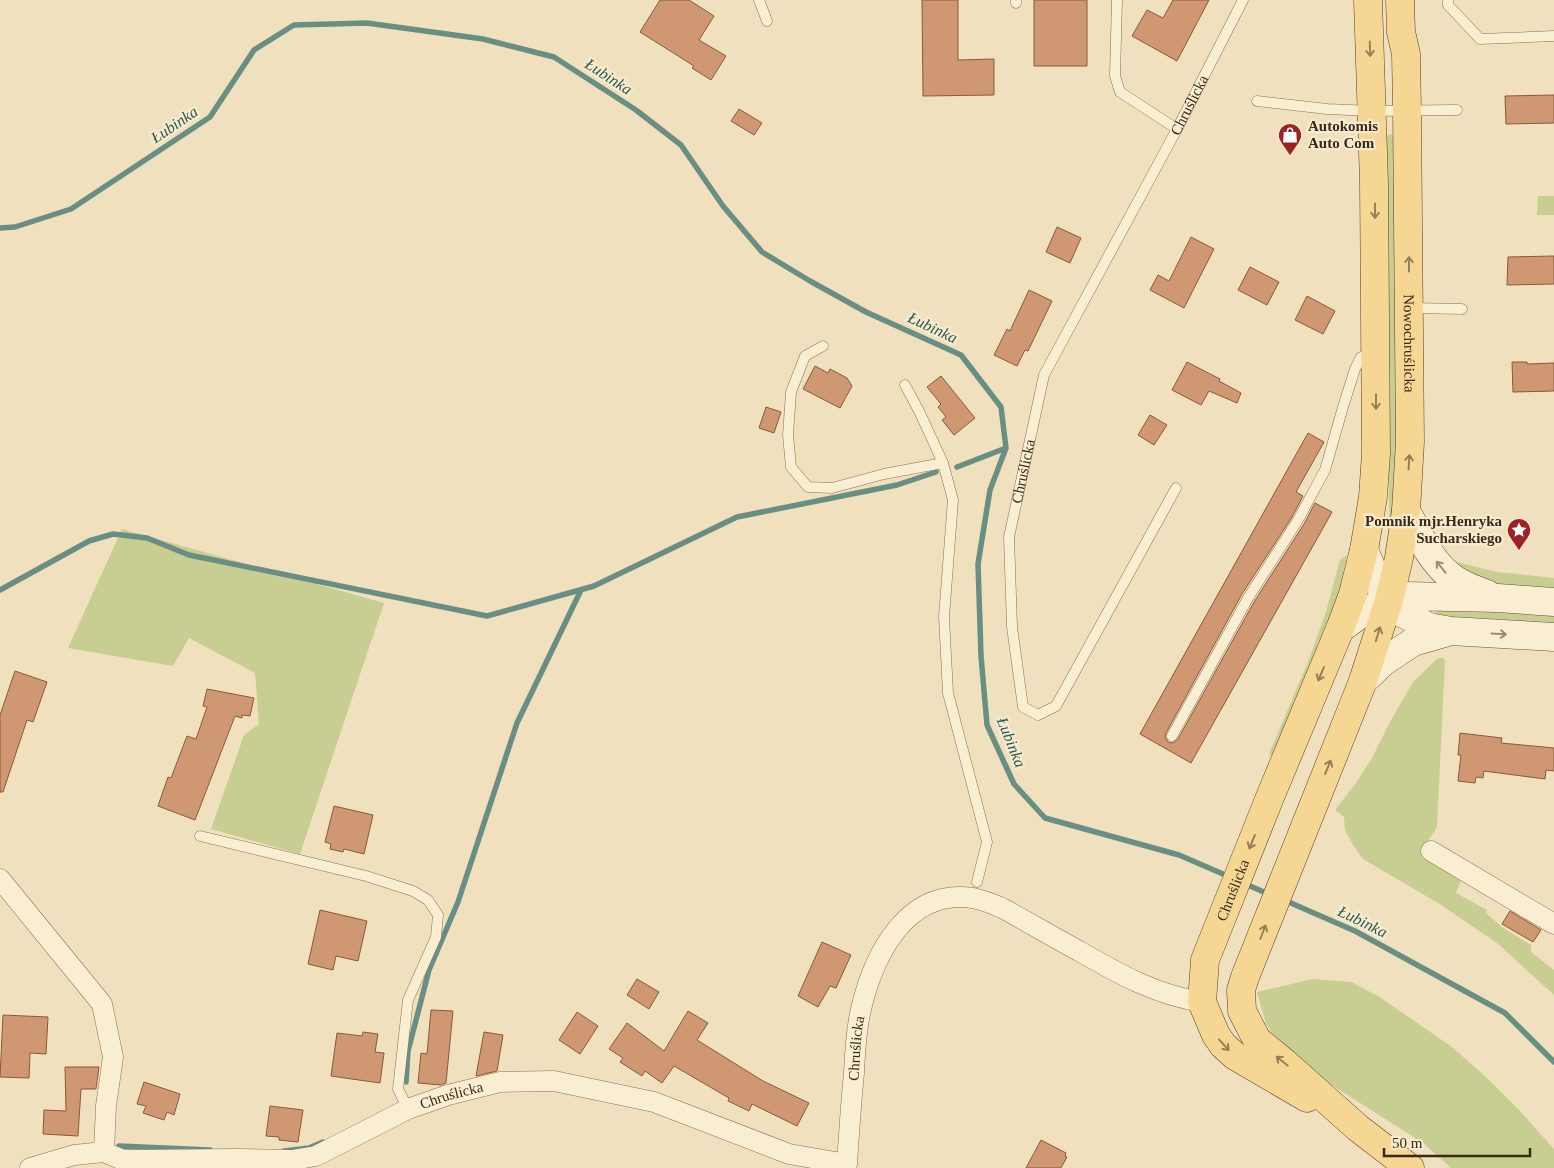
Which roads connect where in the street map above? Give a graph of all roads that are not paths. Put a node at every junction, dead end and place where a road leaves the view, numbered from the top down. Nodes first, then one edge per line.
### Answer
1 (759, 0) edge
2 (1117, 0) edge
3 (1243, 0) edge
4 (1368, 0) edge
5 (1400, 0) edge
6 (1448, 0) edge
7 (767, 22) dead end
8 (1554, 36) edge
9 (1257, 101) dead end
10 (1407, 110) junction
11 (1457, 110) dead end
12 (1372, 111) junction
13 (1177, 129) junction
14 (1410, 308) junction
15 (1462, 309) dead end
16 (823, 346) dead end
17 (1376, 353) junction
18 (905, 385) dead end
19 (942, 463) junction
20 (1176, 488) dead end
21 (1406, 510) junction
22 (1364, 550) junction
23 (1498, 598) junction
24 (1388, 600) junction
25 (1554, 602) edge
26 (1340, 629) junction
27 (1450, 631) junction
28 (1554, 637) edge
29 (1363, 680) junction
30 (1172, 736) dead end
31 (200, 836) dead end
32 (1431, 851) dead end
33 (0, 879) edge
34 (977, 882) dead end
35 (1554, 924) edge
36 (1202, 1002) junction
37 (1242, 1011) junction
38 (408, 1109) junction
39 (1358, 1128) junction
40 (104, 1152) junction
41 (120, 1164) edge
42 (847, 1166) edge
43 (30, 1168) edge
44 (1410, 1168) edge

1 - 7 lane
2 - 13 lane
3 - 13 lane, Chruślicka
4 -> 12 main road
5 - 10 main road, Nowochruślicka
6 - 8 lane
9 - 12 lane
10 - 11 lane
10 - 12 lane
14 -> 10 main road, Nowochruślicka
12 -> 17 main road
13 - 20 lane, Chruślicka
14 - 15 lane
21 -> 14 main road, Nowochruślicka
16 - 19 lane
17 -> 22 main road
17 - 30 lane
18 - 19 lane
19 - 34 lane
23 -> 21 street
21 - 24 main road, Nowochruślicka
22 - 24 street
22 - 26 main road
23 - 24 street
23 - 25 street
24 - 26 street
24 - 27 street
29 -> 24 main road, Nowochruślicka
26 -> 36 main road, Chruślicka
27 -> 28 street
27 - 29 street
37 -> 29 main road
31 - 38 lane
32 - 35 street
33 - 40 street
36 - 37 main road
36 -> 39 main road
36 - 42 street, Chruślicka
39 -> 37 main road
38 - 41 street, Chruślicka
38 - 42 street, Chruślicka
39 - 44 main road
40 - 41 street, Chruślicka
40 - 43 street, Chruślicka

